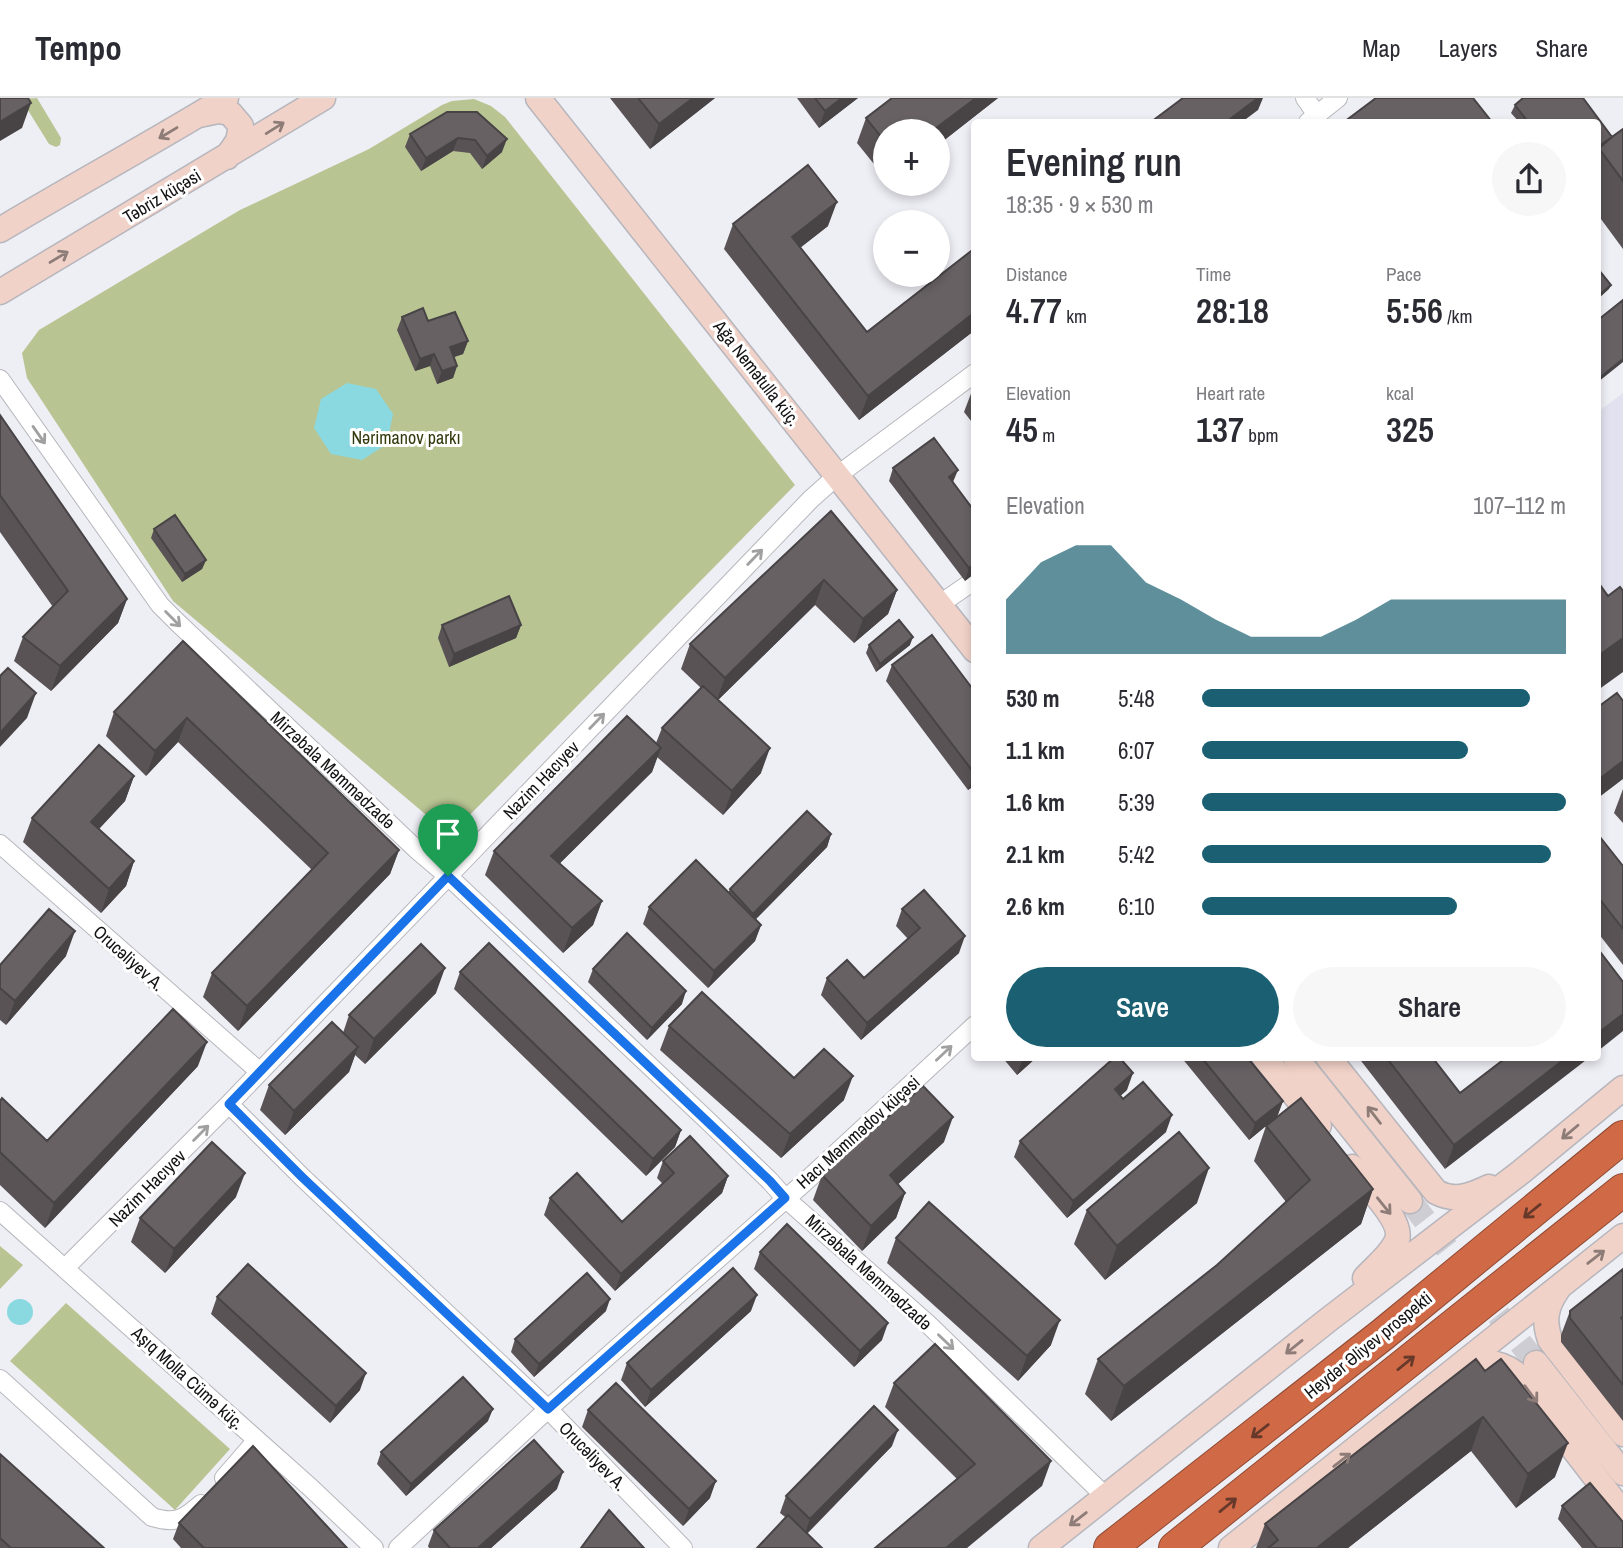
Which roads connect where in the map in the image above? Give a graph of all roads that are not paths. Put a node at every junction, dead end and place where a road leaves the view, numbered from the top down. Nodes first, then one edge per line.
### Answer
1 (226, 98) edge
2 (323, 98) edge
3 (538, 98) edge
4 (1305, 98) edge
5 (1338, 98) edge
6 (198, 115) junction
7 (1312, 119) edge
8 (227, 157) junction
9 (0, 230) edge
10 (0, 292) edge
11 (971, 376) edge
12 (0, 379) edge
13 (838, 475) junction
14 (971, 583) edge
15 (940, 604) junction
16 (971, 645) edge
17 (0, 844) edge
18 (448, 876) junction
19 (971, 1029) edge
20 (1267, 1061) edge
21 (1298, 1061) edge
22 (1331, 1061) edge
23 (260, 1072) junction
24 (1623, 1088) edge
25 (229, 1104) junction
26 (1623, 1137) edge
27 (1521, 1172) junction
28 (1623, 1190) edge
29 (785, 1198) junction
30 (1410, 1201) tunnel mouth
31 (0, 1211) edge
32 (1623, 1236) edge
33 (66, 1267) junction
34 (1559, 1286) junction
35 (1328, 1320) junction
36 (1536, 1363) tunnel mouth
37 (1453, 1372) junction
38 (0, 1379) edge
39 (548, 1409) junction
40 (1623, 1434) edge
41 (256, 1441) junction
42 (1623, 1473) edge
43 (1106, 1497) junction
44 (1623, 1513) edge
45 (374, 1548) edge
46 (398, 1548) edge
47 (683, 1548) edge
48 (1041, 1548) edge
49 (1110, 1548) edge
50 (1175, 1548) edge
51 (1231, 1548) edge

1 - 6 street
8 -> 2 street, Təbriz küçəsi
3 - 13 street, Ağa Nemətulla küç.
4 - 7 street
5 - 7 street
6 - 8 street
6 -> 9 street
10 -> 8 street, Təbriz küçəsi
11 - 13 street, Nazim Hacıyev
12 -> 18 street, Mirzəbala Məmmədzadə
13 - 15 street, Ağa Nemətulla küç.
18 -> 13 street, Nazim Hacıyev
14 - 15 street
15 - 16 street, Ağa Nemətulla küç.
17 - 23 street, Orucəliyev A.
18 - 23 street, Nazim Hacıyev
18 - 29 street, Mirzəbala Məmmədzadə
29 -> 19 street, Hacı Məmmədov küçəsi
20 -> 35 street
21 - 30 street
27 -> 22 street
23 - 25 street, Nazim Hacıyev
24 -> 27 street
33 -> 25 street, Nazim Hacıyev
25 - 39 street, Orucəliyev A.
26 -> 49 highway, Heydər Əliyev prospekti
27 - 35 street
50 -> 28 highway
29 - 39 street, Hacı Məmmədov küçəsi
29 -> 43 street, Mirzəbala Məmmədzadə
31 - 33 street, Aşıq Molla Cümə küç.
34 -> 32 street
33 - 41 street, Aşıq Molla Cümə küç.
34 - 37 street
34 - 40 street
35 -> 43 street
36 - 42 street
37 -> 44 street
51 -> 37 street
38 - 41 street
39 - 46 street, Hacı Məmmədov küçəsi
39 - 47 street, Orucəliyev A.
41 - 45 street, Aşıq Molla Cümə küç.
43 -> 48 street

